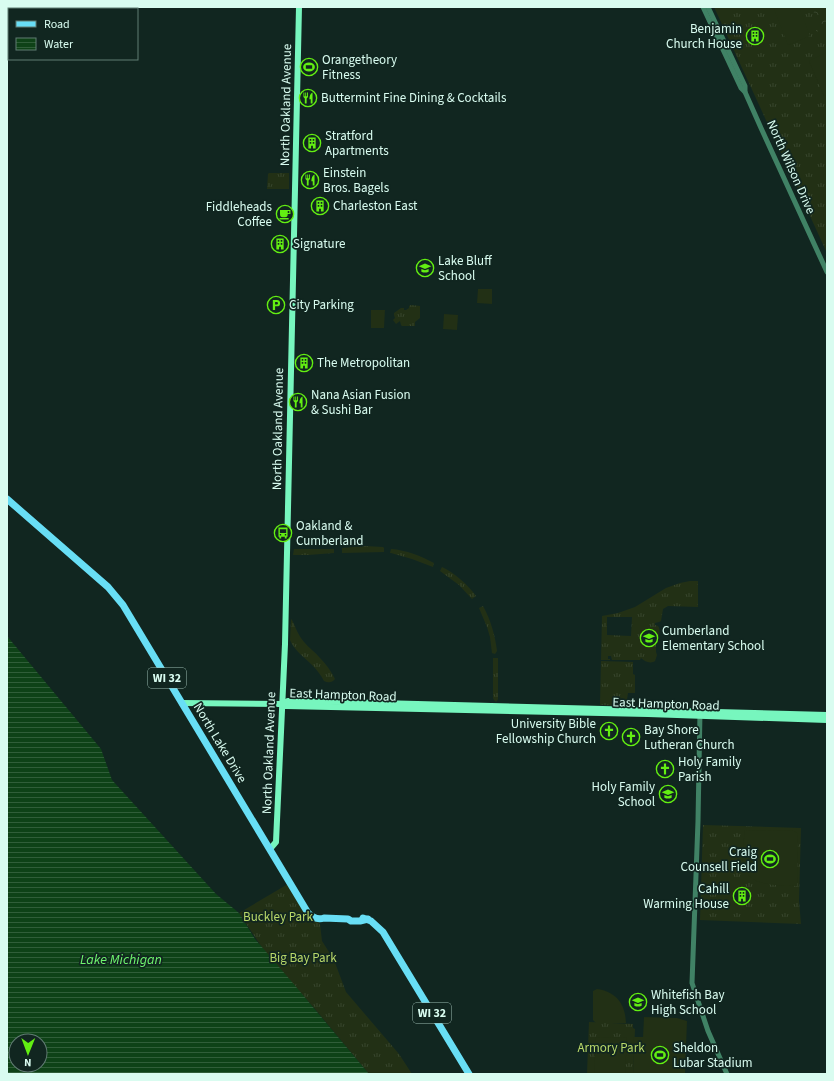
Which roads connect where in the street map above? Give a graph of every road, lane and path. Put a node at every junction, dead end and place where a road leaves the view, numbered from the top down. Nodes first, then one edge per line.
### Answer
1 (299, 7) edge
2 (703, 7) edge
3 (708, 7) edge
4 (745, 92) junction
5 (827, 272) edge
6 (7, 499) edge
7 (182, 703) junction
8 (282, 704) junction
9 (699, 714) junction
10 (827, 715) edge
11 (827, 720) edge
12 (270, 850) junction
13 (469, 1074) edge
14 (727, 1074) edge

1 - 8 main road, North Oakland Avenue
2 - 4 street, North Wilson Drive
3 - 4 street, North Wilson Drive
4 - 5 street, North Wilson Drive
6 - 7 main road, North Lake Drive / WI 32
7 - 8 main road, East Hampton Road
7 - 12 main road, North Lake Drive / WI 32
8 - 9 main road, East Hampton Road
8 - 12 main road, North Oakland Avenue
9 - 10 main road, East Hampton Road
9 - 11 main road, East Hampton Road
9 - 14 street
12 - 13 main road, North Lake Drive / WI 32

